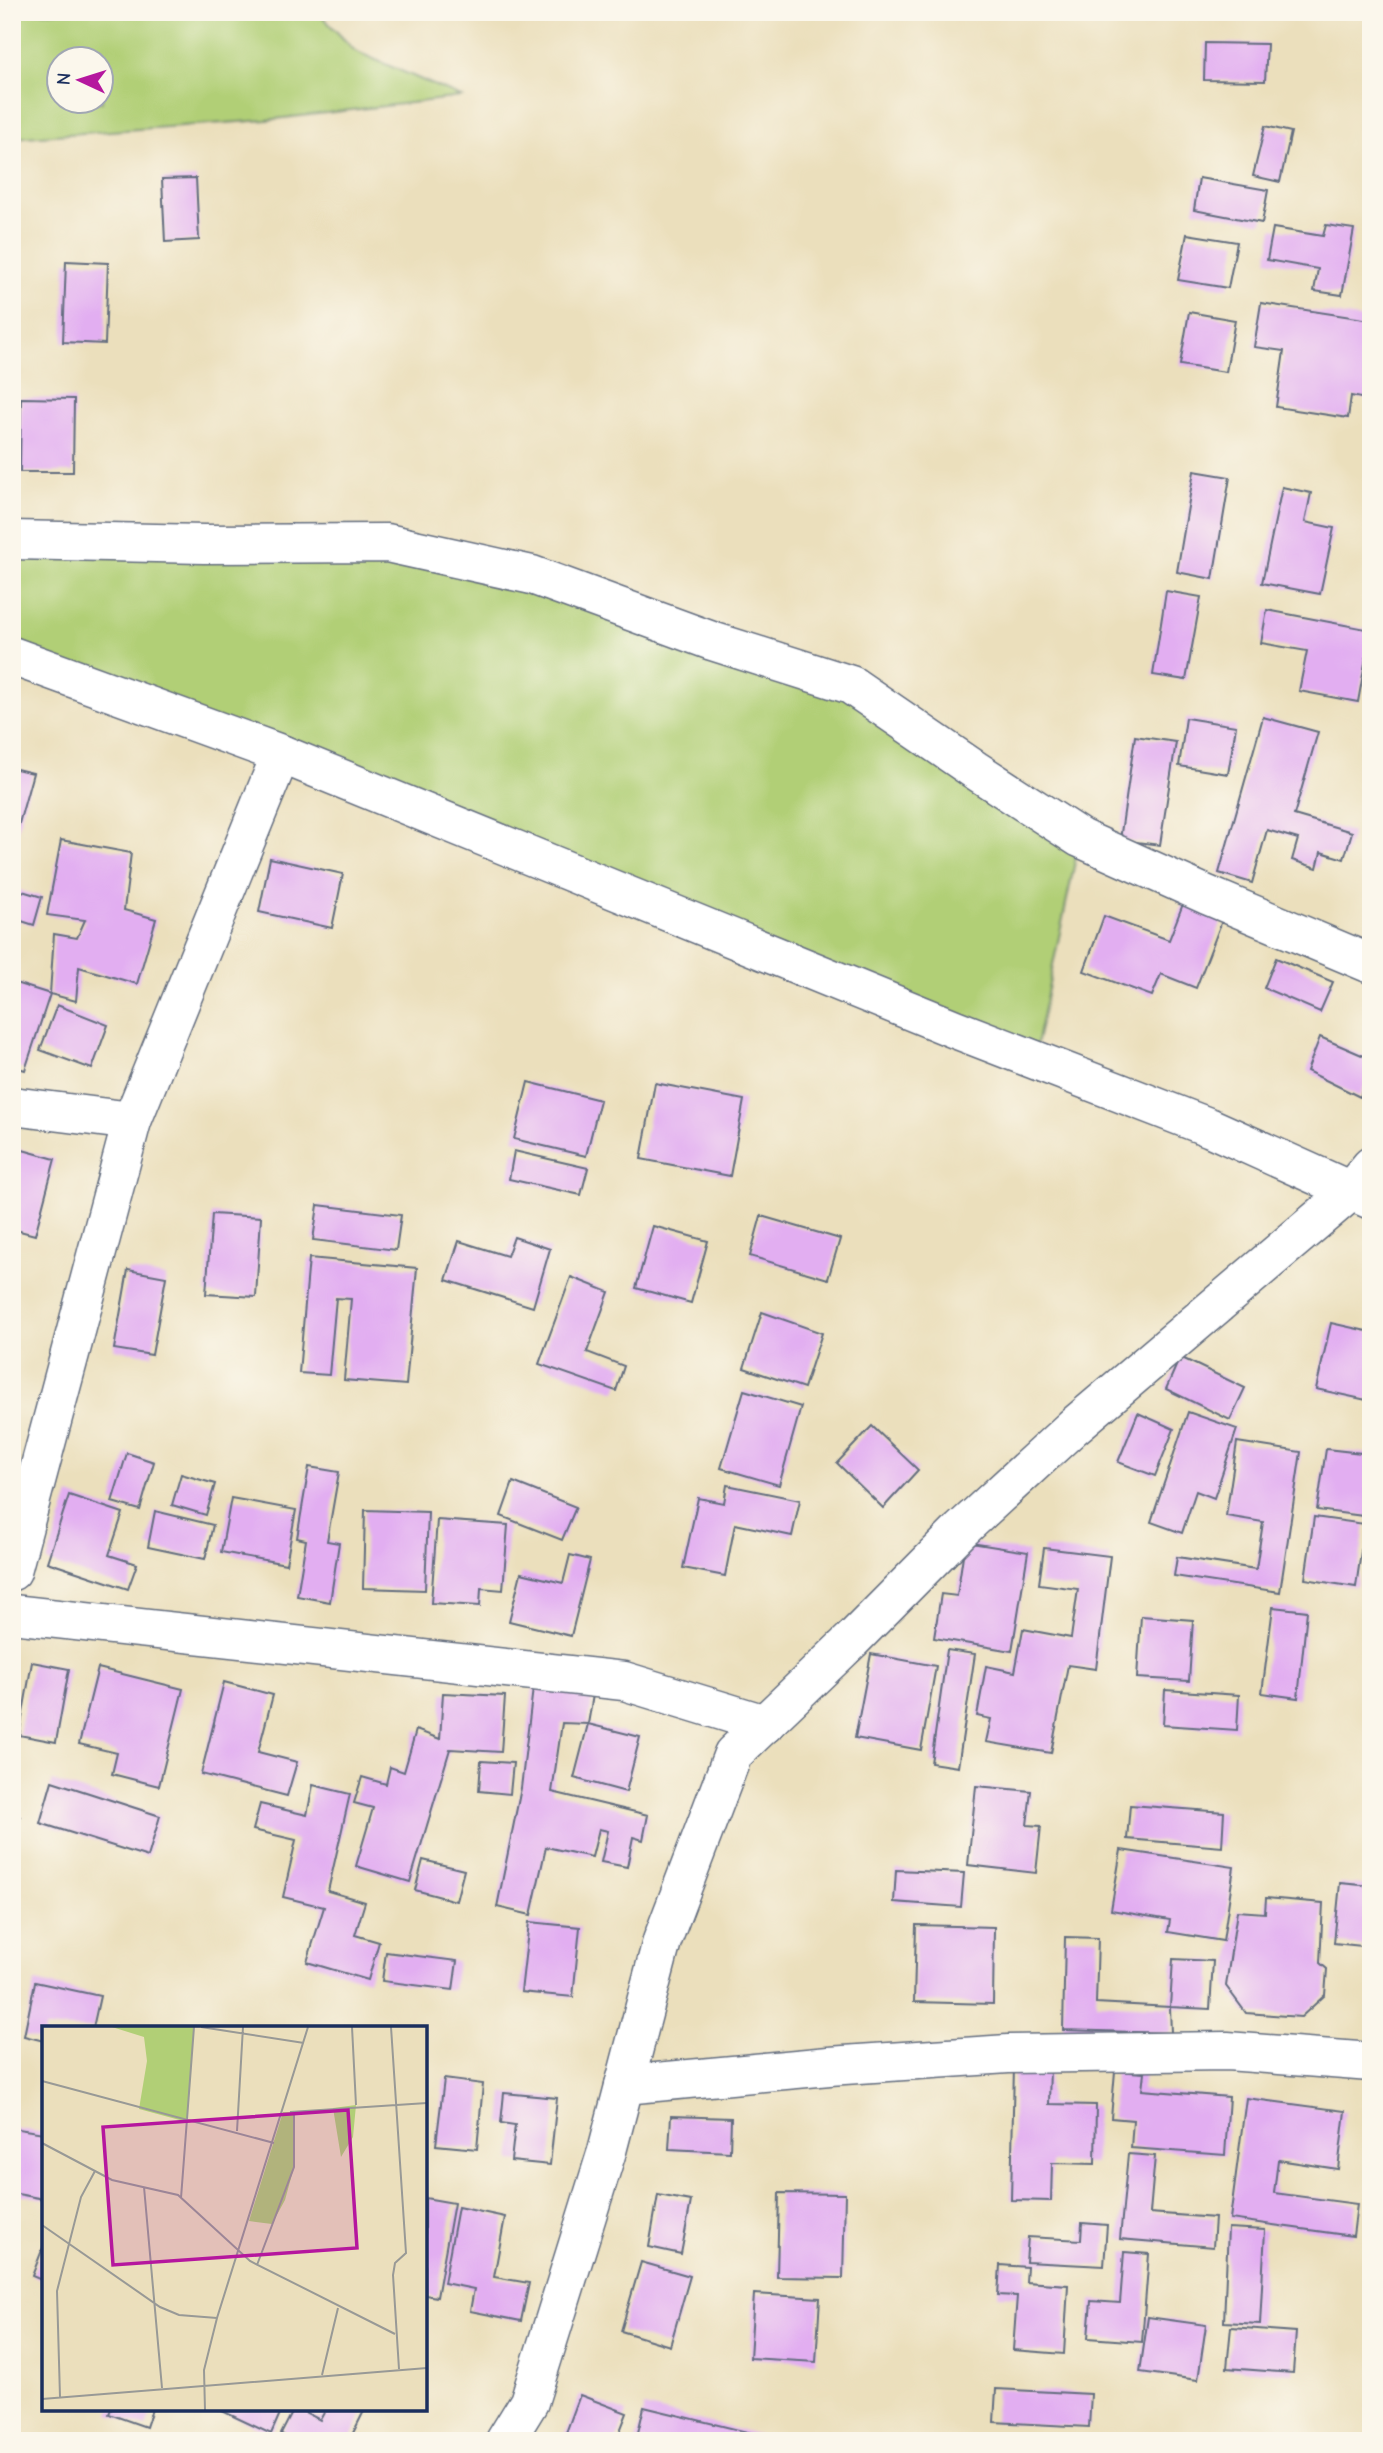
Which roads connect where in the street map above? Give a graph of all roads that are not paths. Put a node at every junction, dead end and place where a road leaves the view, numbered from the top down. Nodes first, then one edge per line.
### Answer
1 (12, 540) edge
2 (12, 656) edge
3 (281, 754) junction
4 (1371, 964) edge
5 (12, 1106) edge
6 (132, 1121) junction
7 (1364, 1186) edge
8 (12, 1572) edge
9 (12, 1614) edge
10 (765, 1724) junction
11 (1371, 2062) edge
12 (624, 2085) junction
13 (505, 2441) edge

1 - 4 street
2 - 3 street
3 - 6 street
3 - 7 street
5 - 6 street
6 - 8 street
7 - 10 street
9 - 10 street
10 - 12 street
11 - 12 street
12 - 13 street

